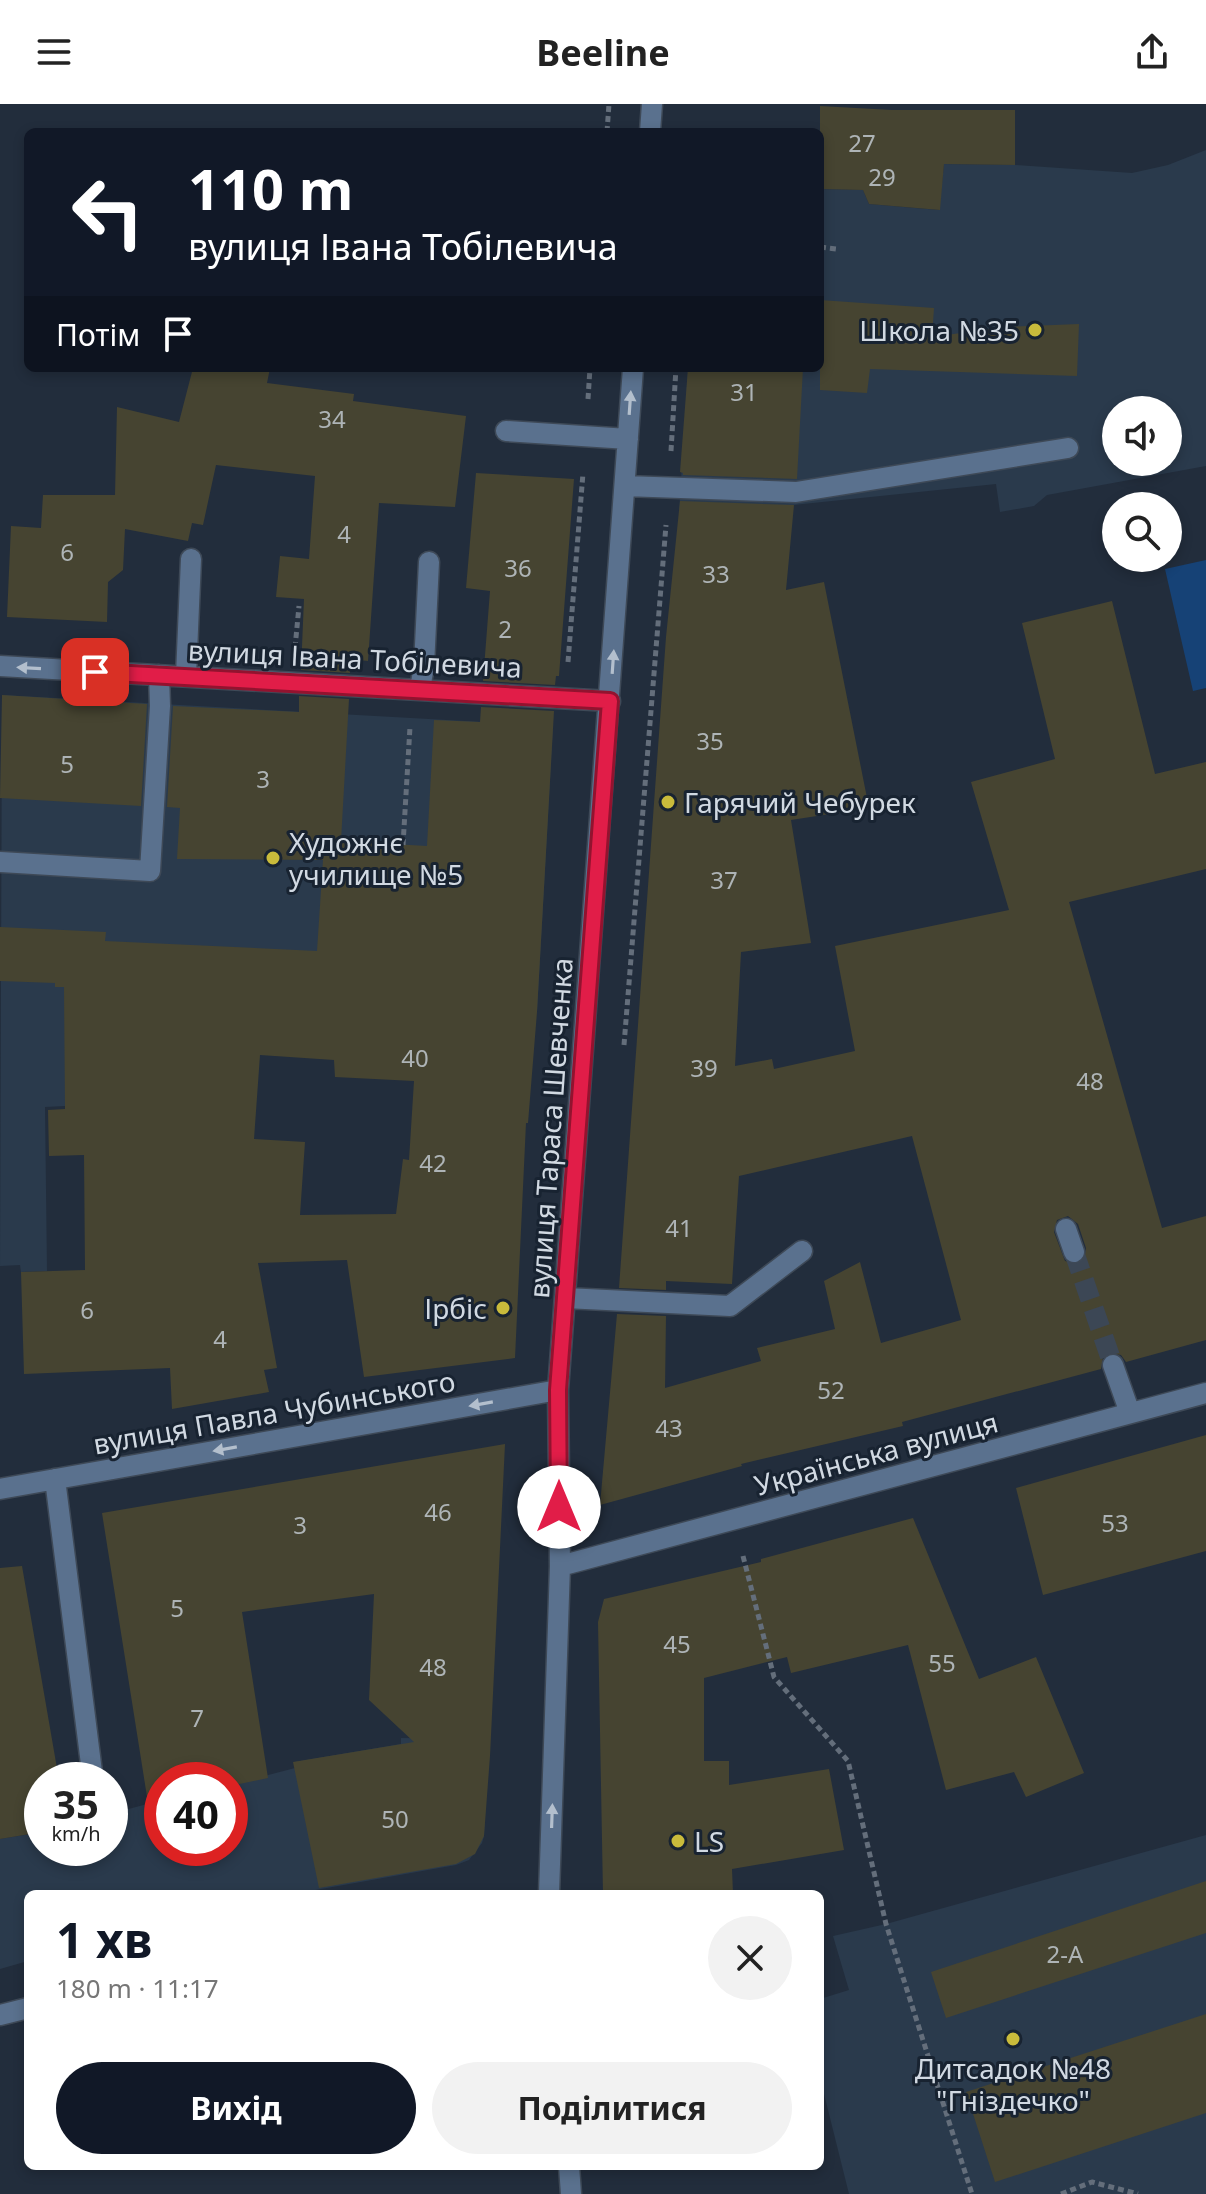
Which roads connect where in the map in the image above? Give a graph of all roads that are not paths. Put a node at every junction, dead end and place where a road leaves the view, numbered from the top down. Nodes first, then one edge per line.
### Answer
1 (652, 104) edge
2 (650, 128) edge
3 (633, 372) edge
4 (506, 431) dead end
5 (628, 439) junction
6 (1068, 448) dead end
7 (625, 486) junction
8 (191, 559) dead end
9 (429, 562) dead end
10 (0, 666) edge
11 (159, 675) junction
12 (186, 676) junction
13 (420, 689) junction
14 (610, 701) junction
15 (0, 862) edge
16 (1066, 1229) dead end
17 (802, 1251) dead end
18 (1074, 1252) tunnel mouth
19 (565, 1298) junction
20 (1113, 1365) tunnel mouth
21 (558, 1390) junction
22 (1206, 1393) edge
23 (1130, 1413) junction
24 (55, 1479) junction
25 (0, 1489) edge
26 (560, 1566) junction
27 (91, 1762) edge
28 (549, 1890) edge
29 (24, 2009) edge
30 (0, 2015) edge
31 (569, 2170) edge
32 (571, 2194) edge

1 - 2 street
5 -> 3 street, вулиця Тараса Шевченка
4 - 5 street
5 - 7 street, вулиця Тараса Шевченка
6 - 7 street
14 -> 7 street, вулиця Тараса Шевченка
8 - 12 street
9 - 13 street
11 -> 10 street, вулиця Івана Тобілевича
11 - 12 street, вулиця Івана Тобілевича
11 - 15 street
12 - 13 street, вулиця Івана Тобілевича
13 - 14 street, вулиця Івана Тобілевича
14 - 19 street, вулиця Тараса Шевченка
16 - 18 street
17 - 19 street
19 - 21 street, вулиця Тараса Шевченка
20 - 23 street
21 -> 24 street, вулиця Павла Чубинського
21 - 26 street, вулиця Тараса Шевченка
22 - 23 street, Українська вулиця
23 - 26 street, Українська вулиця
24 - 25 street, вулиця Павла Чубинського
24 - 27 street
28 -> 26 street, вулиця Тараса Шевченка
29 - 30 street
31 - 32 street

